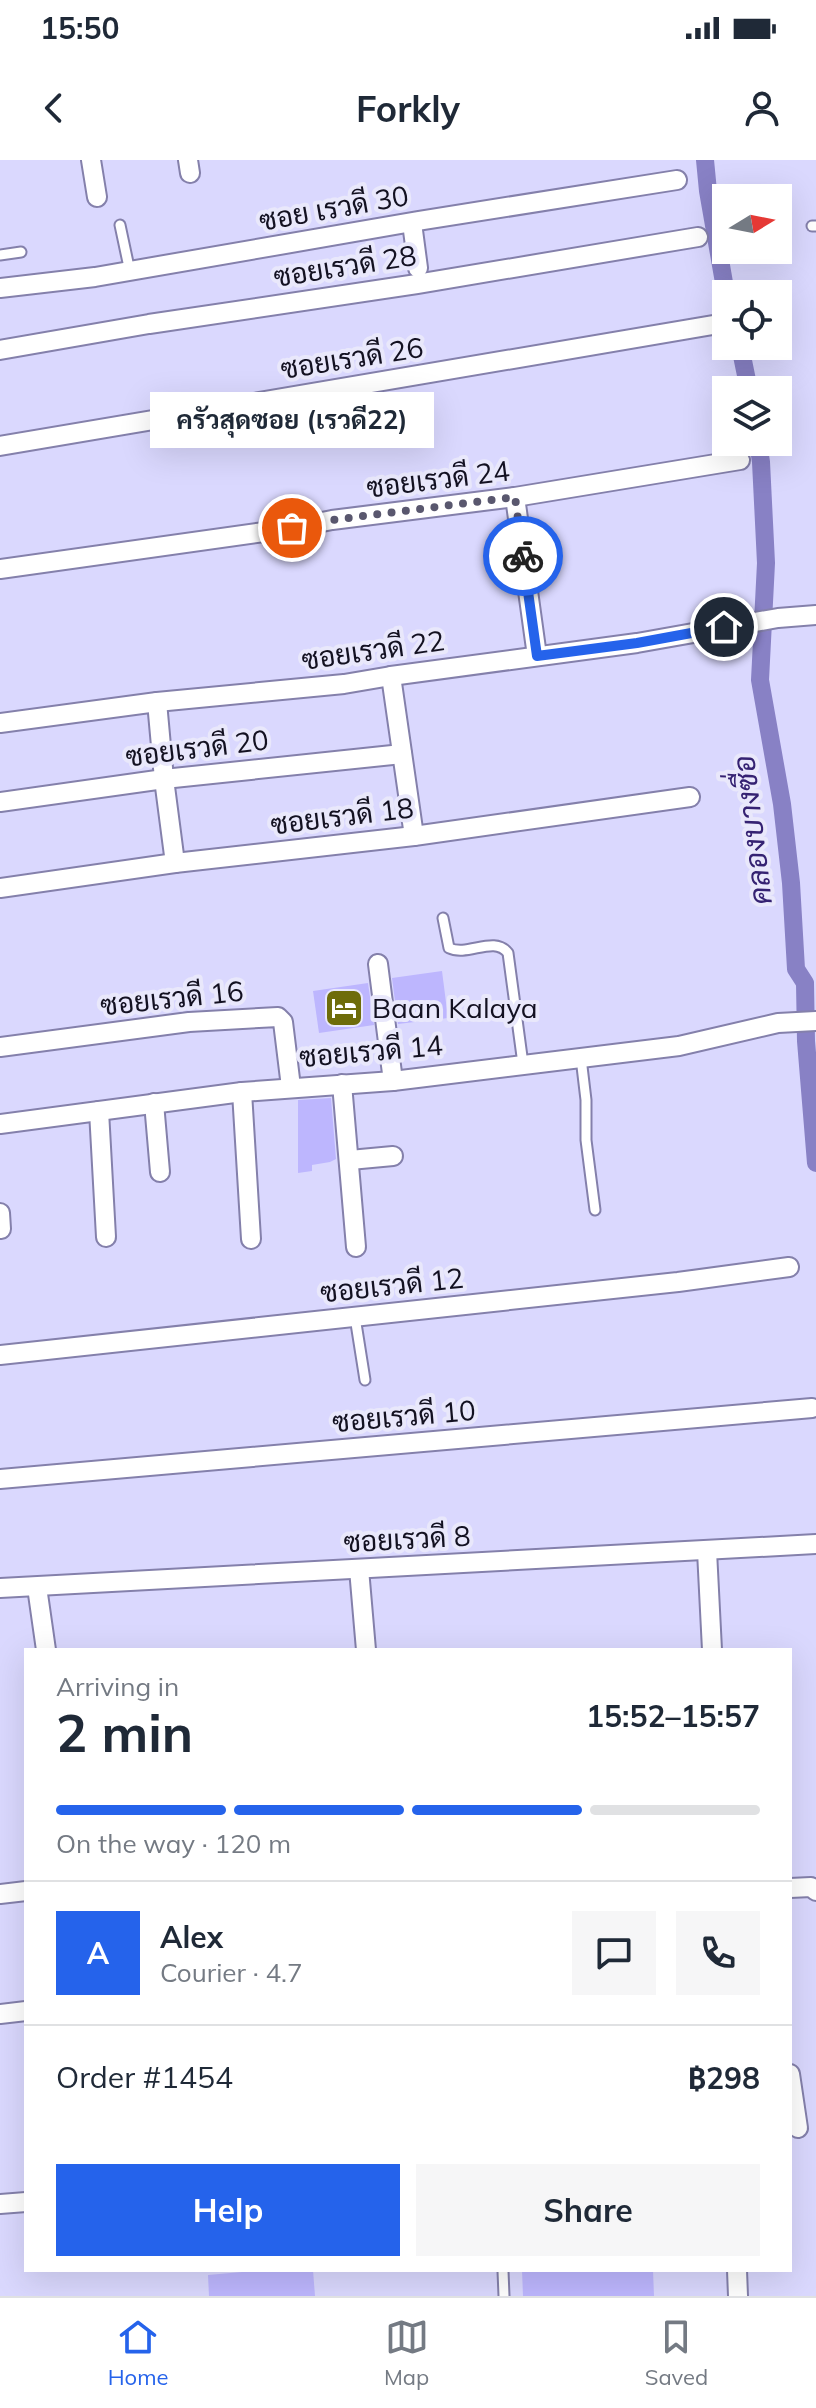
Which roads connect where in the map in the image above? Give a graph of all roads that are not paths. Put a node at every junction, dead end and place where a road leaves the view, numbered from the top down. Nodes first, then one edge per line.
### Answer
1 (91, 160) edge
2 (677, 180) dead end
3 (97, 197) dead end
4 (412, 223) junction
5 (120, 225) dead end
6 (698, 237) dead end
7 (21, 252) dead end
8 (0, 255) edge
9 (418, 268) dead end
10 (130, 272) junction
11 (0, 288) edge
12 (712, 325) edge
13 (0, 350) edge
14 (0, 446) edge
15 (740, 460) dead end
16 (515, 497) junction
17 (0, 569) edge
18 (816, 615) edge
19 (537, 656) junction
20 (391, 676) junction
21 (157, 702) junction
22 (0, 723) edge
23 (402, 754) junction
24 (164, 779) junction
25 (690, 797) dead end
26 (0, 802) edge
27 (414, 836) junction
28 (175, 863) junction
29 (0, 888) edge
30 (443, 918) dead end
31 (378, 964) dead end
32 (816, 1021) edge
33 (0, 1047) edge
34 (581, 1058) junction
35 (523, 1064) junction
36 (393, 1081) junction
37 (342, 1084) junction
38 (291, 1087) junction
39 (242, 1092) junction
40 (154, 1103) junction
41 (99, 1111) junction
42 (0, 1124) edge
43 (393, 1156) dead end
44 (350, 1160) junction
45 (160, 1172) dead end
46 (595, 1210) dead end
47 (106, 1237) dead end
48 (251, 1239) dead end
49 (356, 1247) dead end
50 (789, 1267) dead end
51 (355, 1317) junction
52 (0, 1355) edge
53 (365, 1380) dead end
54 (812, 1408) dead end
55 (0, 1479) edge
56 (816, 1544) edge
57 (707, 1551) junction
58 (359, 1569) junction
59 (37, 1587) junction
60 (0, 1588) edge
61 (46, 1648) edge
62 (366, 1648) edge
63 (712, 1648) edge
64 (792, 1888) edge
65 (24, 1891) edge
66 (816, 1891) edge
67 (0, 1894) edge
68 (24, 2011) edge
69 (0, 2014) edge
70 (792, 2084) edge
71 (801, 2128) edge
72 (24, 2202) edge
73 (0, 2204) edge
74 (503, 2272) edge
75 (737, 2272) edge
76 (504, 2296) edge
77 (738, 2296) edge

1 - 3 street
2 - 4 street, ซอย เรวดี 30
4 - 9 street
4 - 10 street, ซอย เรวดี 30
5 - 10 lane
6 - 13 street, ซอยเรวดี 28
7 - 8 lane
10 - 11 street, ซอย เรวดี 30
12 - 14 street, ซอยเรวดี 26
15 - 16 street, ซอยเรวดี 24
16 - 17 street, ซอยเรวดี 24
16 - 19 street
18 - 19 street, ซอยเรวดี 22
19 - 20 street, ซอยเรวดี 22
20 - 21 street, ซอยเรวดี 22
20 - 23 street
21 - 22 street, ซอยเรวดี 22
21 - 24 street
23 - 24 street, ซอยเรวดี 20
23 - 27 street
24 - 26 street, ซอยเรวดี 20
24 - 28 street
25 - 27 street, ซอยเรวดี 18
27 - 28 street, ซอยเรวดี 18
28 - 29 street, ซอยเรวดี 18
30 - 35 lane
31 - 36 street
32 - 34 street, ซอยเรวดี 14
33 - 38 street, ซอยเรวดี 16
34 - 35 street, ซอยเรวดี 14
34 - 46 lane
35 - 36 street, ซอยเรวดี 14
36 - 37 street, ซอยเรวดี 14
37 - 38 street, ซอยเรวดี 14
37 - 44 street
38 - 39 street, ซอยเรวดี 14
39 - 40 street, ซอยเรวดี 14
39 - 48 street
40 - 41 street, ซอยเรวดี 14
40 - 45 street
41 - 42 street, ซอยเรวดี 14
41 - 47 street
43 - 44 street
44 - 49 street
50 - 51 street, ซอยเรวดี 12
51 - 52 street, ซอยเรวดี 12
51 - 53 lane
54 - 55 street, ซอยเรวดี 10
56 - 57 street, ซอยเรวดี 8
57 - 58 street, ซอยเรวดี 8
57 - 63 street
58 - 59 street, ซอยเรวดี 8
58 - 62 street
59 - 60 street, ซอยเรวดี 8
59 - 61 street
64 - 66 street
65 - 67 street
68 - 69 street
70 - 71 street
72 - 73 street
74 - 76 lane
75 - 77 street

